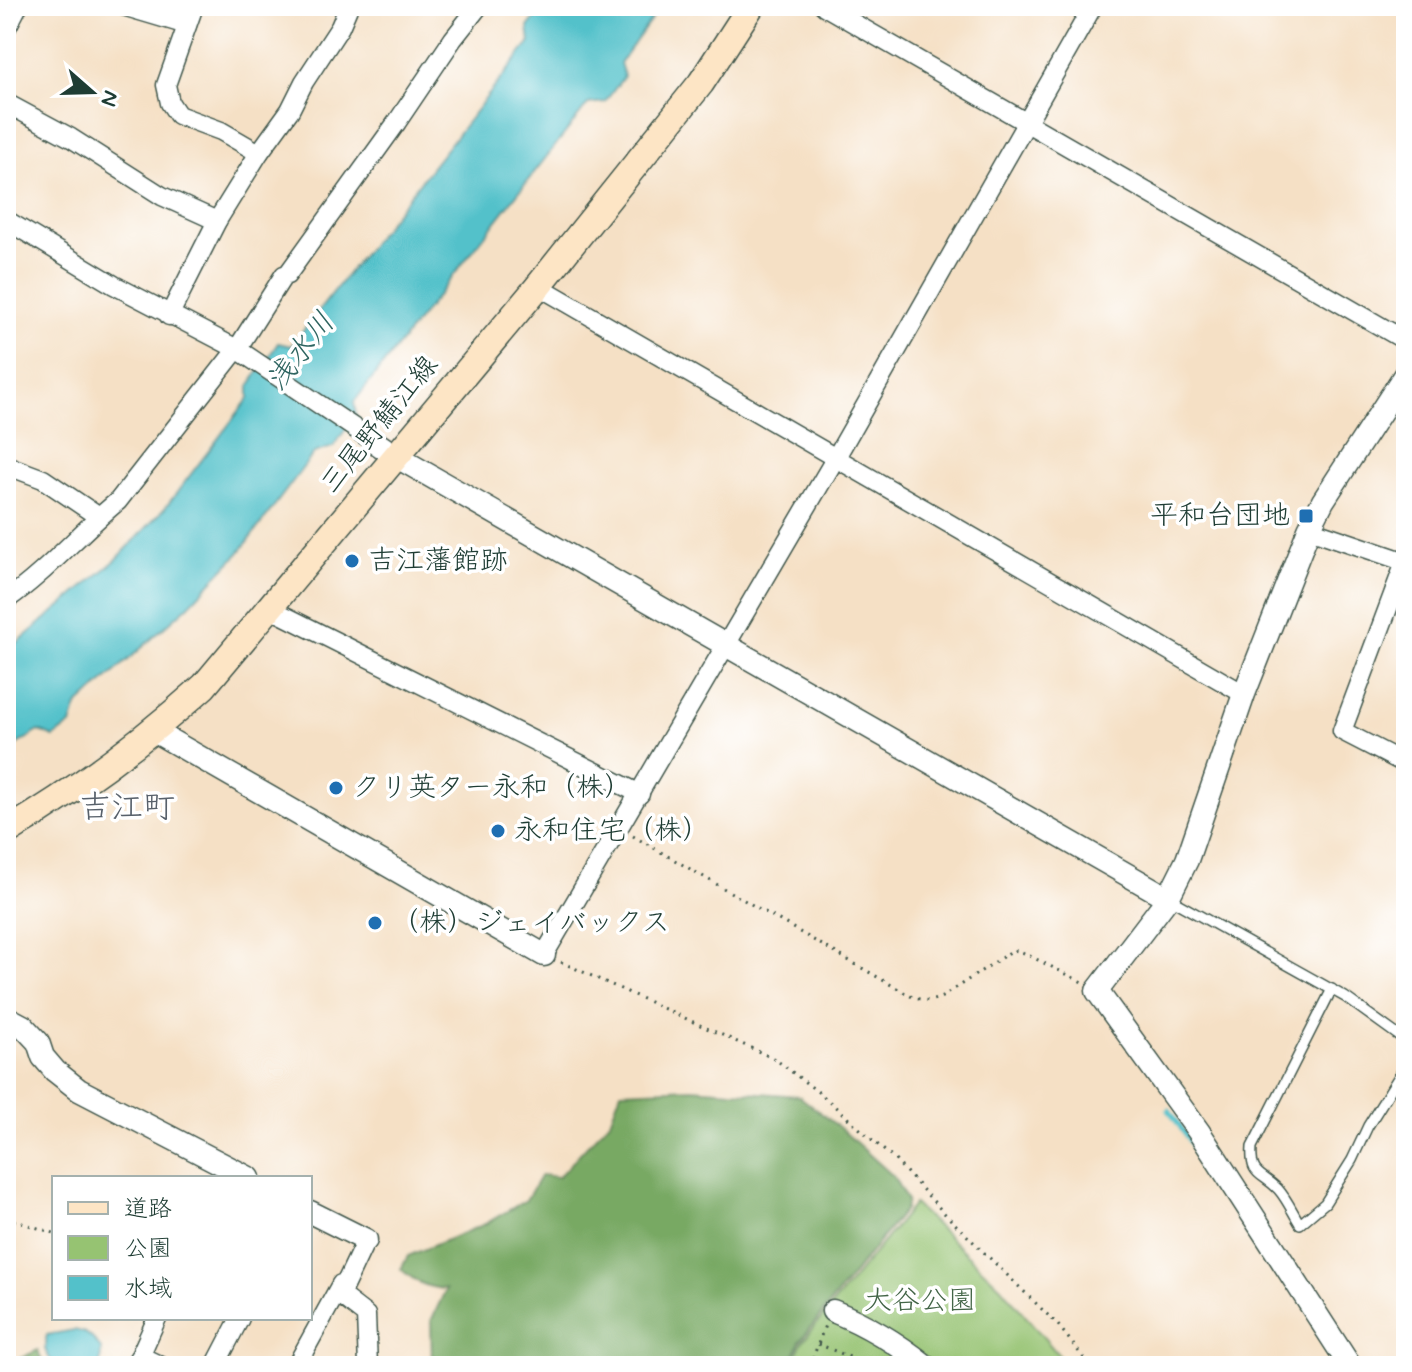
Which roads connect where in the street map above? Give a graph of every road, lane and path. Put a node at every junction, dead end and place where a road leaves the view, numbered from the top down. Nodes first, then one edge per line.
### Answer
1 (18, 6) edge
2 (123, 6) edge
3 (194, 6) edge
4 (349, 6) edge
5 (479, 6) edge
6 (751, 6) edge
7 (824, 6) edge
8 (1093, 6) edge
9 (7, 25) edge
10 (187, 25) junction
11 (6, 103) edge
12 (1025, 122) junction
13 (259, 153) junction
14 (6, 220) edge
15 (217, 221) junction
16 (536, 289) junction
17 (169, 316) junction
18 (1406, 341) edge
19 (237, 349) junction
20 (1406, 373) edge
21 (386, 450) junction
22 (835, 459) junction
23 (6, 465) edge
24 (99, 517) junction
25 (1309, 529) junction
26 (1406, 561) edge
27 (6, 600) edge
28 (271, 609) junction
29 (725, 646) junction
30 (1244, 694) junction
31 (154, 731) junction
32 (1406, 764) edge
33 (640, 794) junction
34 (620, 829) junction
35 (6, 832) edge
36 (1168, 898) junction
37 (544, 955) junction
38 (1332, 989) junction
39 (1097, 991) junction
40 (6, 1017) edge
41 (1406, 1041) edge
42 (1406, 1065) edge
43 (234, 1174) edge
44 (312, 1213) edge
45 (6, 1218) edge
46 (52, 1232) edge
47 (366, 1240) junction
48 (833, 1311) joint
49 (156, 1320) edge
50 (239, 1320) edge
51 (818, 1344) junction
52 (850, 1357) dead end
53 (136, 1361) edge
54 (864, 1362) dead end
55 (161, 1366) edge
56 (215, 1366) edge
57 (296, 1366) edge
58 (368, 1366) edge
59 (810, 1366) edge
60 (872, 1366) edge
61 (926, 1366) edge
62 (1090, 1366) edge
63 (1350, 1366) edge

1 - 9 street
2 - 10 street
3 - 10 street
4 - 13 street
5 - 19 street
6 - 16 main road, 三尾野鯖江線
7 - 12 street
8 - 12 street
10 - 13 street
11 - 15 street
12 - 18 street
12 - 22 street
13 - 15 street
14 - 17 street
15 - 17 street
16 - 21 main road, 三尾野鯖江線
16 - 22 street
17 - 19 street
19 - 21 street
19 - 24 street
20 - 25 street
21 - 28 main road, 三尾野鯖江線
21 - 29 street
22 - 29 street
22 - 30 street
23 - 24 street
24 - 27 street
25 - 26 street
25 - 30 street
26 - 32 street
28 - 31 main road, 三尾野鯖江線
28 - 33 street
29 - 33 street
29 - 36 street
30 - 36 street
31 - 35 main road, 三尾野鯖江線
31 - 37 street
33 - 34 street
34 - 37 street
34 - 39 path
36 - 38 lane
36 - 39 street
37 - 62 path
38 - 41 lane
38 - 42 lane
39 - 63 street
40 - 43 street
44 - 47 street
45 - 46 path
47 - 57 street
47 - 58 street
48 - 51 path
48 - 61 street
49 - 53 street
50 - 56 street
51 - 52 path
51 - 59 path
53 - 55 street
54 - 60 path

